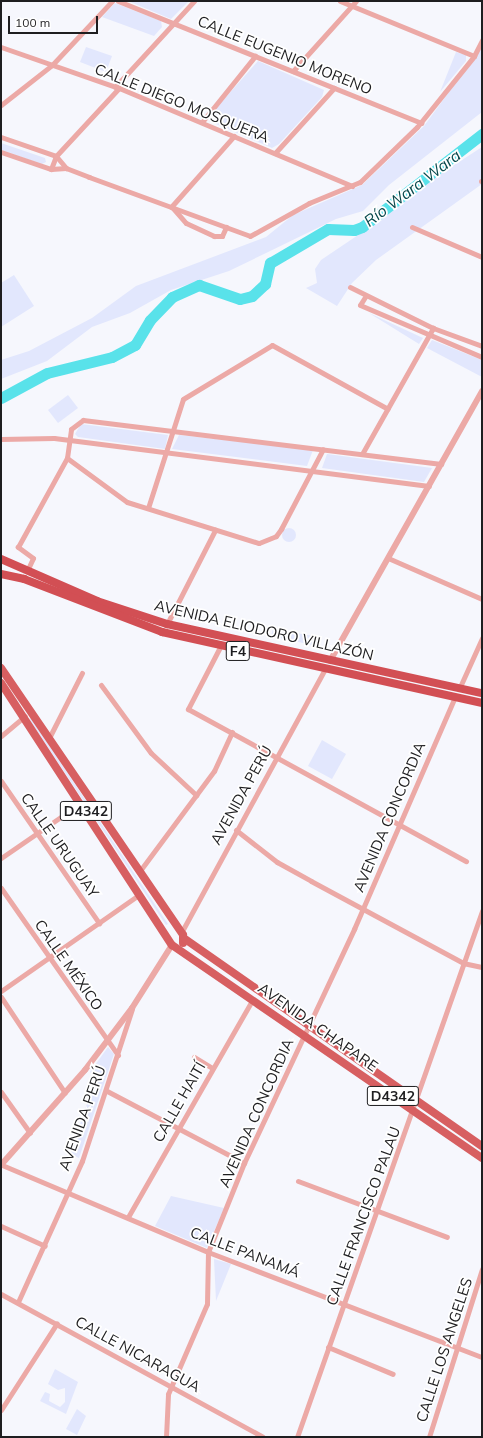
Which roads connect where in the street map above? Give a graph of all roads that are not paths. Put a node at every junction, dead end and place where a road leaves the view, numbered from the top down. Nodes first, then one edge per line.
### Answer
1 (112, 1) edge
2 (118, 1) edge
3 (194, 1) edge
4 (340, 1) edge
5 (356, 1) edge
6 (352, 6) junction
7 (174, 23) junction
8 (482, 40) edge
9 (1, 47) edge
10 (255, 56) junction
11 (474, 56) junction
12 (52, 65) junction
13 (293, 71) junction
14 (117, 88) junction
15 (334, 88) junction
16 (1, 105) edge
17 (202, 122) junction
18 (420, 123) junction
19 (234, 136) junction
20 (1, 137) edge
21 (1, 152) edge
22 (275, 153) junction
23 (56, 156) junction
24 (66, 168) junction
25 (51, 169) junction
26 (352, 186) junction
27 (171, 206) junction
28 (226, 227) junction
29 (412, 227) dead end
30 (482, 257) edge
31 (350, 287) dead end
32 (365, 296) junction
33 (433, 328) junction
34 (429, 335) junction
35 (482, 346) edge
36 (482, 357) edge
37 (482, 391) edge
38 (388, 409) junction
39 (173, 432) junction
40 (1, 439) edge
41 (68, 440) junction
42 (324, 449) junction
43 (167, 452) junction
44 (362, 454) junction
45 (67, 458) junction
46 (441, 464) junction
47 (313, 470) junction
48 (429, 486) junction
49 (148, 508) junction
50 (214, 530) junction
51 (388, 558) junction
52 (1, 559) edge
53 (27, 571) junction
54 (1, 574) edge
55 (482, 599) edge
56 (167, 624) junction
57 (482, 638) edge
58 (220, 647) junction
59 (330, 661) junction
60 (1, 668) edge
61 (325, 669) junction
62 (82, 673) dead end
63 (1, 683) edge
64 (101, 685) dead end
65 (459, 689) junction
66 (482, 693) edge
67 (455, 697) junction
68 (482, 703) edge
69 (31, 712) junction
70 (24, 717) junction
71 (232, 732) junction
72 (1, 736) edge
73 (49, 738) junction
74 (278, 756) junction
75 (1, 781) edge
76 (196, 795) junction
77 (82, 803) junction
78 (398, 824) junction
79 (236, 830) junction
80 (37, 834) junction
81 (1, 858) edge
82 (466, 861) dead end
83 (139, 872) junction
84 (1, 888) edge
85 (140, 894) junction
86 (363, 909) junction
87 (482, 911) edge
88 (99, 923) junction
89 (181, 935) junction
90 (173, 944) junction
91 (49, 958) junction
92 (464, 963) junction
93 (482, 967) edge
94 (1, 991) edge
95 (1, 998) edge
96 (253, 999) junction
97 (132, 1008) junction
98 (308, 1026) junction
99 (304, 1034) junction
100 (108, 1040) junction
101 (118, 1055) junction
102 (194, 1057) dead end
103 (212, 1068) junction
104 (107, 1091) junction
105 (1, 1092) edge
106 (65, 1093) junction
107 (418, 1101) junction
108 (414, 1111) junction
109 (177, 1128) junction
110 (30, 1133) junction
111 (482, 1146) edge
112 (482, 1158) edge
113 (244, 1163) junction
114 (1, 1165) edge
115 (298, 1181) dead end
116 (68, 1192) junction
117 (375, 1210) junction
118 (128, 1217) junction
119 (1, 1226) edge
120 (447, 1237) dead end
121 (45, 1246) junction
122 (208, 1252) junction
123 (482, 1269) edge
124 (1, 1294) edge
125 (344, 1301) junction
126 (18, 1302) junction
127 (57, 1323) junction
128 (458, 1345) junction
129 (328, 1347) junction
130 (482, 1357) edge
131 (393, 1374) dead end
132 (173, 1386) junction
133 (1, 1398) edge
134 (6, 1401) junction
135 (1, 1410) edge
136 (166, 1437) edge
137 (263, 1437) edge
138 (297, 1437) edge
139 (429, 1437) edge

1 - 12 street
2 - 7 street, CALLE EUGENIO MORENO
3 - 7 street
4 - 6 street
5 - 6 street
6 - 11 street
6 - 13 street
7 - 10 street, CALLE EUGENIO MORENO
7 - 14 street
8 - 11 street
9 - 12 street, CALLE DIEGO MOSQUERA
10 - 13 street, CALLE EUGENIO MORENO
10 - 17 street
11 - 18 street
12 - 14 street, CALLE DIEGO MOSQUERA
12 - 16 street
13 - 15 street, CALLE EUGENIO MORENO
14 - 17 street, CALLE DIEGO MOSQUERA
14 - 23 street
15 - 18 street, CALLE EUGENIO MORENO
15 - 22 street
17 - 19 street, CALLE DIEGO MOSQUERA
18 - 26 street
19 - 22 street, CALLE DIEGO MOSQUERA
19 - 27 street
20 - 23 street
21 - 25 street
22 - 26 street, CALLE DIEGO MOSQUERA
23 - 24 street
23 - 25 street
24 - 25 street
24 - 27 street
26 - 28 street
27 - 28 street
27 - 28 street
29 - 30 street
31 - 32 street
32 - 33 street
32 - 34 street
33 - 34 street
33 - 35 street
34 - 36 street
34 - 38 street
37 - 46 street
38 - 39 street
38 - 44 street
39 - 41 street
39 - 42 street
39 - 43 street
40 - 41 street
41 - 43 street
41 - 45 street
42 - 44 street
42 - 47 street
43 - 47 street
43 - 49 street
44 - 46 street
45 - 49 street
45 - 53 street
46 - 48 street
47 - 48 street
47 - 50 street
48 - 51 street
49 - 50 street
50 - 56 street
51 - 55 street
51 - 59 street
52 - 53 highway, AVENIDA ELIODORO VILLAZÓN / F4
53 - 56 highway, AVENIDA ELIODORO VILLAZÓN / F4
54 - 58 highway, AVENIDA ELIODORO VILLAZÓN / F4
56 - 59 highway, AVENIDA ELIODORO VILLAZÓN / F4
57 - 65 street
58 - 61 highway, AVENIDA ELIODORO VILLAZÓN / F4
58 - 71 street
59 - 65 highway, AVENIDA ELIODORO VILLAZÓN / F4
60 - 69 main road, AVENIDA CHAPARE / D4342
61 - 67 highway, AVENIDA ELIODORO VILLAZÓN / F4
61 - 74 street, AVENIDA PERÚ
62 - 73 street
63 - 70 main road, AVENIDA CHAPARE / D4342
64 - 76 street
65 - 66 highway, AVENIDA ELIODORO VILLAZÓN / F4
67 - 68 highway, AVENIDA ELIODORO VILLAZÓN / F4
67 - 78 street, AVENIDA CONCORDIA
69 - 70 street
69 - 73 main road, AVENIDA CHAPARE / D4342
70 - 72 street
70 - 77 main road, AVENIDA CHAPARE / D4342
71 - 74 street
71 - 76 street
73 - 83 main road, AVENIDA CHAPARE / D4342
74 - 78 street
74 - 79 street, AVENIDA PERÚ
75 - 80 street, CALLE URUGUAY
76 - 83 street
77 - 80 street
77 - 85 main road, AVENIDA CHAPARE / D4342
78 - 82 street
78 - 86 street, AVENIDA CONCORDIA
79 - 86 street
79 - 89 street, AVENIDA PERÚ
80 - 81 street
80 - 88 street, CALLE URUGUAY
83 - 89 main road, AVENIDA CHAPARE / D4342
84 - 91 street, CALLE MÉXICO
85 - 88 street
85 - 90 main road, AVENIDA CHAPARE / D4342
86 - 92 street
86 - 98 street, AVENIDA CONCORDIA
87 - 92 street, CALLE FRANCISCO PALAU
88 - 91 street
89 - 90 main road
89 - 90 main road
89 - 98 main road, AVENIDA CHAPARE / D4342
90 - 96 main road, AVENIDA CHAPARE / D4342
90 - 97 street, AVENIDA PERÚ
91 - 94 street
91 - 100 street, CALLE MÉXICO
92 - 93 street
92 - 107 street, CALLE FRANCISCO PALAU
95 - 106 street
96 - 99 main road, AVENIDA CHAPARE / D4342
96 - 103 street, CALLE HAITÍ
97 - 100 street
97 - 101 street, AVENIDA PERÚ
98 - 99 street, AVENIDA CONCORDIA
98 - 107 main road, AVENIDA CHAPARE / D4342
99 - 108 main road, AVENIDA CHAPARE / D4342
99 - 113 street, AVENIDA CONCORDIA
100 - 101 street, CALLE MÉXICO
100 - 106 street
101 - 104 street, AVENIDA PERÚ
102 - 103 street
103 - 109 street, CALLE HAITÍ
104 - 109 street
104 - 116 street, AVENIDA PERÚ
105 - 110 street
106 - 110 street
107 - 108 street, CALLE FRANCISCO PALAU
107 - 111 main road, AVENIDA CHAPARE / D4342
108 - 112 main road, AVENIDA CHAPARE / D4342
108 - 117 street, CALLE FRANCISCO PALAU
109 - 113 street
109 - 118 street, CALLE HAITÍ
110 - 114 street
113 - 122 street, AVENIDA CONCORDIA
114 - 116 street, CALLE PANAMÁ
115 - 117 street
116 - 118 street, CALLE PANAMÁ
116 - 121 street, AVENIDA PERÚ
117 - 120 street
117 - 125 street, CALLE FRANCISCO PALAU
118 - 122 street, CALLE PANAMÁ
119 - 121 street
121 - 126 street, AVENIDA PERÚ
122 - 125 street, CALLE PANAMÁ
122 - 132 street, AVENIDA CONCORDIA
123 - 128 street, CALLE LOS ANGELES
124 - 126 street, CALLE NICARAGUA
125 - 128 street, CALLE PANAMÁ
125 - 129 street, CALLE FRANCISCO PALAU
126 - 127 street, CALLE NICARAGUA
127 - 132 street, CALLE NICARAGUA
127 - 134 street
128 - 130 street, CALLE PANAMÁ
128 - 139 street, CALLE LOS ANGELES
129 - 131 street
129 - 138 street, CALLE FRANCISCO PALAU
132 - 136 street, AVENIDA CONCORDIA
132 - 137 street, CALLE NICARAGUA
133 - 134 street
134 - 135 street

